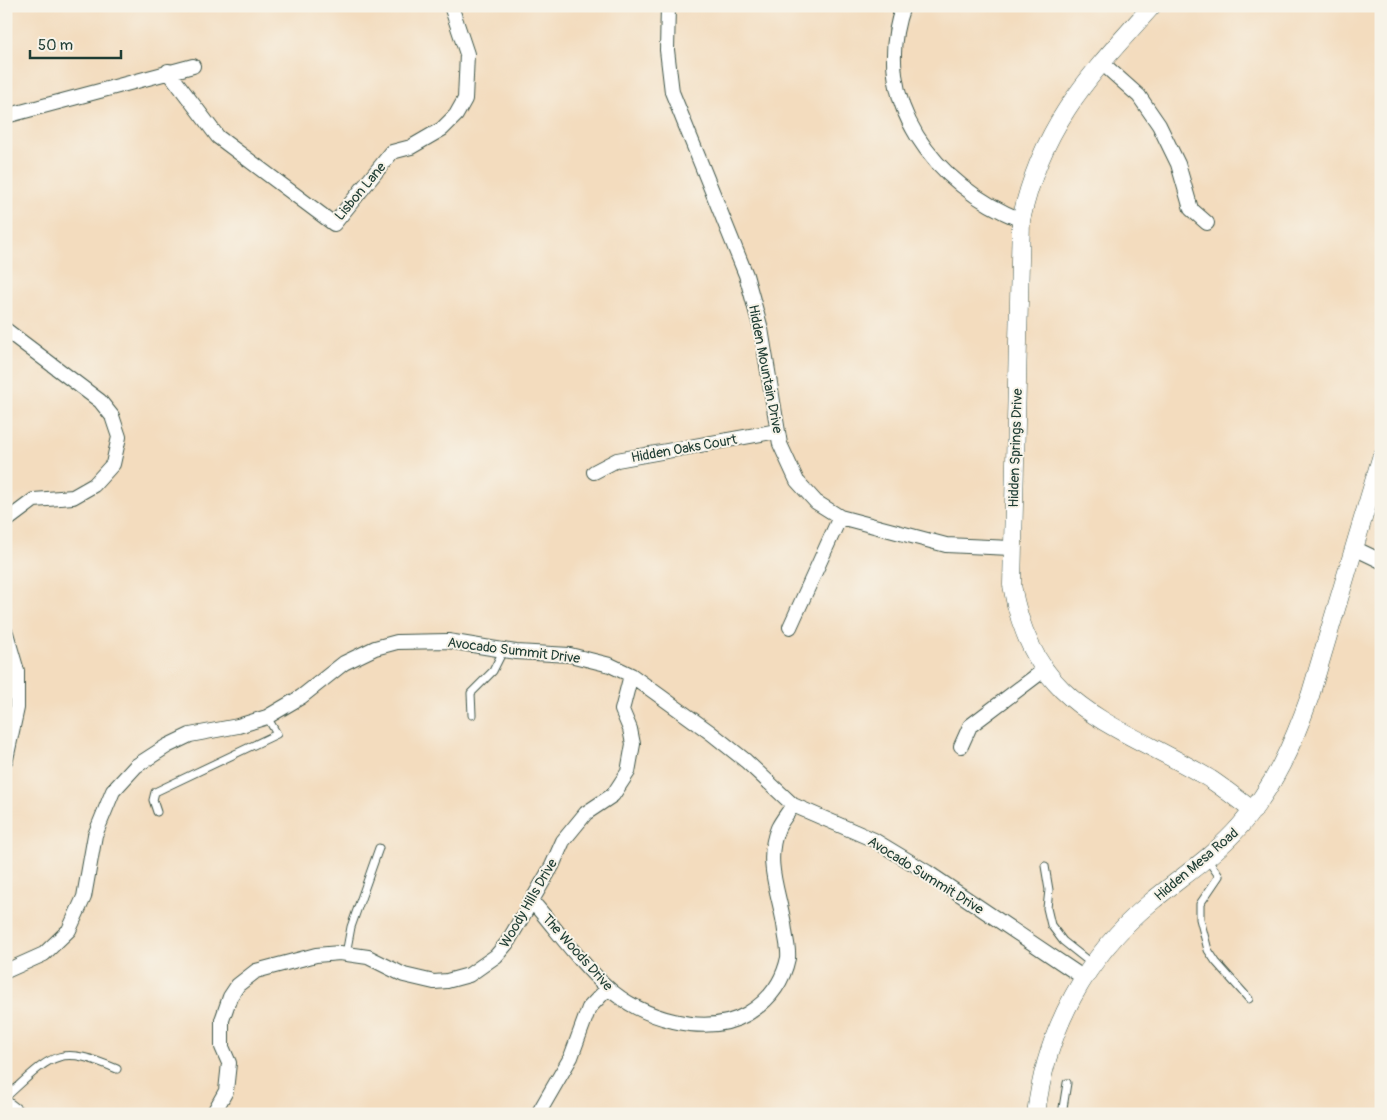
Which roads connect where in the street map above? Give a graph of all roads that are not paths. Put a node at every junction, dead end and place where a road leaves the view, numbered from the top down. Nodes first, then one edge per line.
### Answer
1 (452, 6) edge
2 (668, 6) edge
3 (902, 6) edge
4 (1152, 6) edge
5 (1102, 63) junction
6 (193, 66) dead end
7 (168, 71) junction
8 (6, 116) edge
9 (1021, 220) junction
10 (1207, 223) dead end
11 (6, 330) edge
12 (777, 431) junction
13 (1381, 458) edge
14 (594, 472) dead end
15 (840, 517) junction
16 (6, 521) edge
17 (1011, 548) junction
18 (1354, 548) junction
19 (1381, 561) edge
20 (790, 627) dead end
21 (6, 633) edge
22 (504, 649) junction
23 (1044, 670) junction
24 (631, 675) junction
25 (267, 716) junction
26 (472, 716) dead end
27 (961, 746) dead end
28 (6, 758) edge
29 (793, 805) junction
30 (1253, 811) junction
31 (157, 812) dead end
32 (379, 848) dead end
33 (1206, 858) junction
34 (1045, 866) dead end
35 (530, 902) junction
36 (346, 954) junction
37 (6, 971) edge
38 (1088, 971) junction
39 (608, 988) junction
40 (1249, 999) dead end
41 (117, 1069) dead end
42 (1067, 1083) dead end
43 (6, 1097) edge
44 (6, 1104) edge
45 (19, 1114) edge
46 (213, 1114) edge
47 (538, 1114) edge
48 (1036, 1114) edge
49 (1062, 1114) edge

1 - 7 street, Lisbon Lane
2 - 12 street, Hidden Mountain Drive
3 - 9 street
4 - 5 street, Hidden Springs Drive
5 - 9 street, Hidden Springs Drive
5 - 10 street
6 - 7 street
7 - 8 street
9 - 17 street, Hidden Springs Drive
11 - 16 street
12 - 14 street, Hidden Oaks Court
12 - 15 street, Hidden Mountain Drive
13 - 18 street, Hidden Mesa Road
15 - 17 street, Hidden Mountain Drive
15 - 20 street
17 - 23 street, Hidden Springs Drive
18 - 19 street
18 - 30 street, Hidden Mesa Road
21 - 28 street
22 - 24 street, Avocado Summit Drive
22 - 25 street, Avocado Summit Drive
22 - 26 lane
23 - 27 street
23 - 30 street, Hidden Springs Drive
24 - 29 street, Avocado Summit Drive
24 - 35 street, Woody Hills Drive
25 - 31 lane
25 - 37 street, Avocado Summit Drive
29 - 38 street, Avocado Summit Drive
29 - 39 street, The Woods Drive
30 - 33 street, Hidden Mesa Road
32 - 36 lane
33 - 38 street, Hidden Mesa Road
33 - 40 lane
34 - 38 lane
35 - 36 street, Woody Hills Drive
35 - 39 street, The Woods Drive
36 - 46 street, Woody Hills Drive
38 - 48 street, Hidden Mesa Road
39 - 47 street
41 - 43 lane
42 - 49 lane
44 - 45 street

